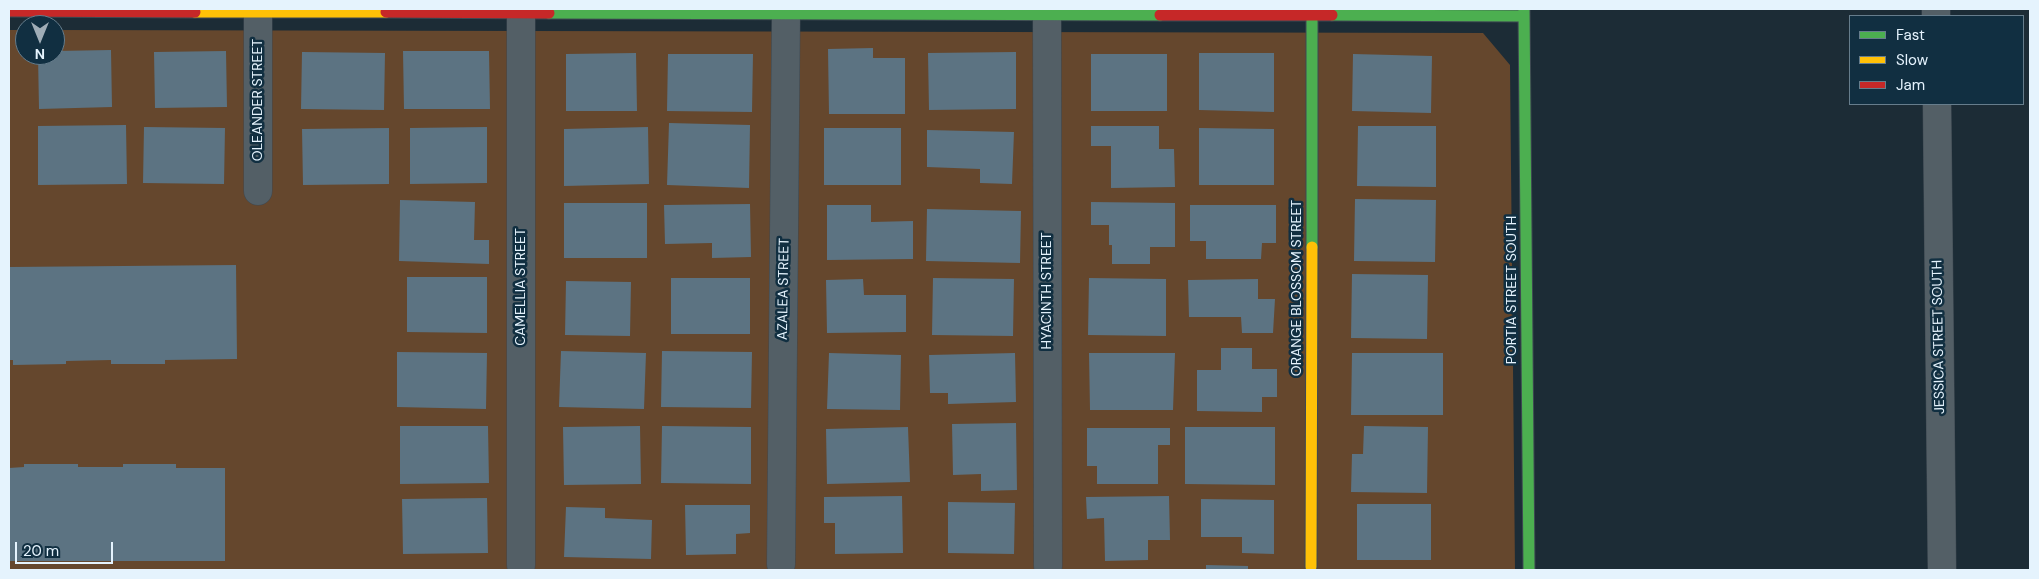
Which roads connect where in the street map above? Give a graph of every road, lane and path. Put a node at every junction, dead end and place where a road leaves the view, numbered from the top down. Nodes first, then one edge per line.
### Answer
1 (258, 10) edge
2 (521, 10) edge
3 (9, 12) edge
4 (1312, 12) edge
5 (1524, 13) edge
6 (786, 14) junction
7 (1047, 15) junction
8 (1937, 105) edge
9 (258, 191) dead end
10 (781, 564) dead end
11 (521, 565) dead end
12 (1048, 566) dead end
13 (1311, 567) dead end
14 (1529, 570) edge
15 (1942, 570) edge

1 - 2 street
1 - 3 street
1 - 9 street, OLEANDER STREET
2 - 6 street
2 - 11 street, CAMELLIA STREET
4 - 5 street
4 - 7 street
4 - 13 street, ORANGE BLOSSOM STREET
5 - 14 street, PORTIA STREET SOUTH
6 - 7 street
6 - 10 street, AZALEA STREET
7 - 12 street, HYACINTH STREET
8 - 15 street, JESSICA STREET SOUTH

